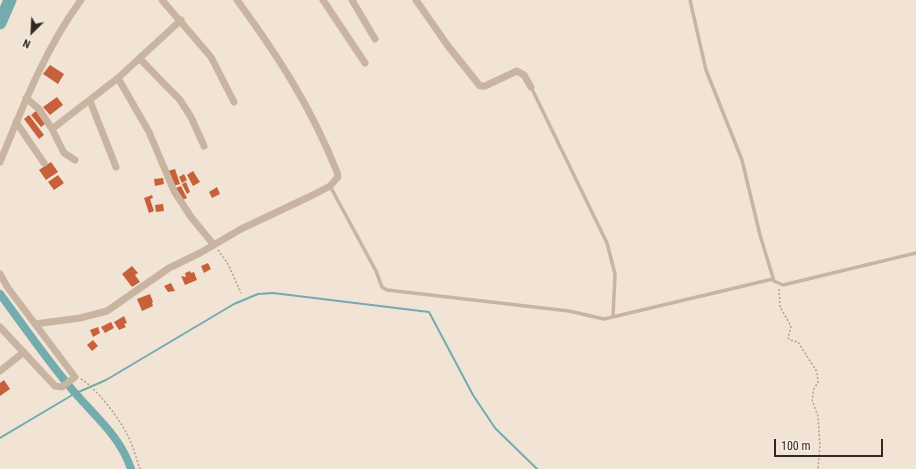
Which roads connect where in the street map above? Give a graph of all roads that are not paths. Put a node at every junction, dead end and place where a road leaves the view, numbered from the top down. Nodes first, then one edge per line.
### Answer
1 (81, 0) edge
2 (162, 0) edge
3 (237, 0) edge
4 (323, 0) edge
5 (352, 0) edge
6 (416, 0) edge
7 (690, 0) edge
8 (181, 20) junction
9 (375, 39) dead end
10 (140, 59) junction
11 (365, 63) dead end
12 (118, 78) junction
13 (531, 87) joint
14 (26, 98) junction
15 (90, 101) junction
16 (234, 102) dead end
17 (16, 122) junction
18 (52, 129) junction
19 (204, 146) dead end
20 (75, 160) dead end
21 (0, 162) edge
22 (44, 163) dead end
23 (116, 168) dead end
24 (330, 186) junction
25 (214, 245) junction
26 (916, 253) edge
27 (0, 274) edge
28 (773, 279) junction
29 (613, 316) junction
30 (35, 324) junction
31 (0, 327) edge
32 (24, 352) junction
33 (0, 371) edge

1 - 14 street
2 - 8 street
3 - 24 street
4 - 11 street
5 - 9 street
6 - 13 street
7 - 28 lane
8 - 10 street
8 - 16 street
10 - 12 street
10 - 19 street
12 - 15 street
12 - 25 street
13 - 29 lane
14 - 17 street
14 - 18 street
15 - 18 street
15 - 23 street
17 - 21 street
17 - 22 street
18 - 20 street
24 - 25 street
24 - 29 lane
25 - 30 street
26 - 28 lane
27 - 30 street
28 - 29 lane
30 - 32 street
31 - 32 street
32 - 33 street

